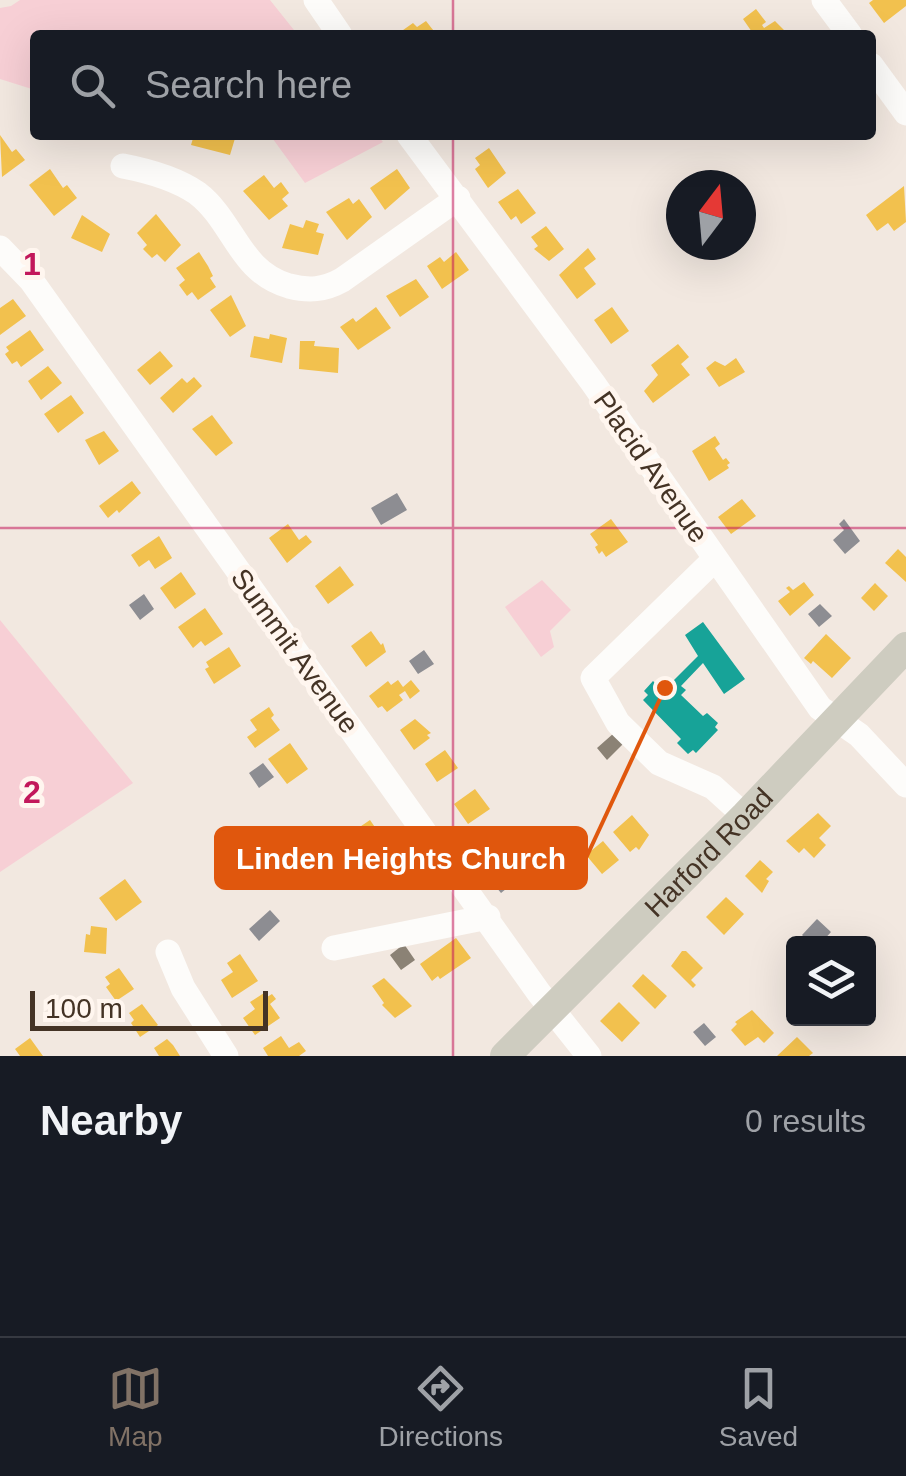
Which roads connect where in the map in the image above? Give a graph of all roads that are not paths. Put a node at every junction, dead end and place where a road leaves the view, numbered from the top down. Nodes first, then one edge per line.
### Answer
1 (316, 0) edge
2 (824, 0) edge
3 (337, 30) edge
4 (846, 30) edge
5 (876, 72) edge
6 (906, 113) edge
7 (413, 140) edge
8 (123, 166) dead end
9 (458, 198) junction
10 (0, 248) edge
11 (715, 559) junction
12 (906, 647) edge
13 (837, 720) junction
14 (906, 785) edge
15 (744, 816) junction
16 (488, 917) junction
17 (334, 948) dead end
18 (168, 952) dead end
19 (552, 1011) junction
20 (226, 1056) edge
21 (506, 1056) edge
22 (589, 1056) edge

1 - 3 street
2 - 4 street
5 - 6 street
7 - 9 street, Placid Avenue
8 - 9 street
9 - 11 street, Placid Avenue
10 - 16 street, Summit Avenue
11 - 13 street, Placid Avenue
11 - 15 street
12 - 13 main road, Harford Road
13 - 14 street, Placid Avenue
13 - 15 main road, Harford Road
15 - 19 main road, Harford Road
16 - 17 street
16 - 19 street, Summit Avenue
18 - 20 street
19 - 21 main road, Harford Road
19 - 22 street, Summit Avenue

